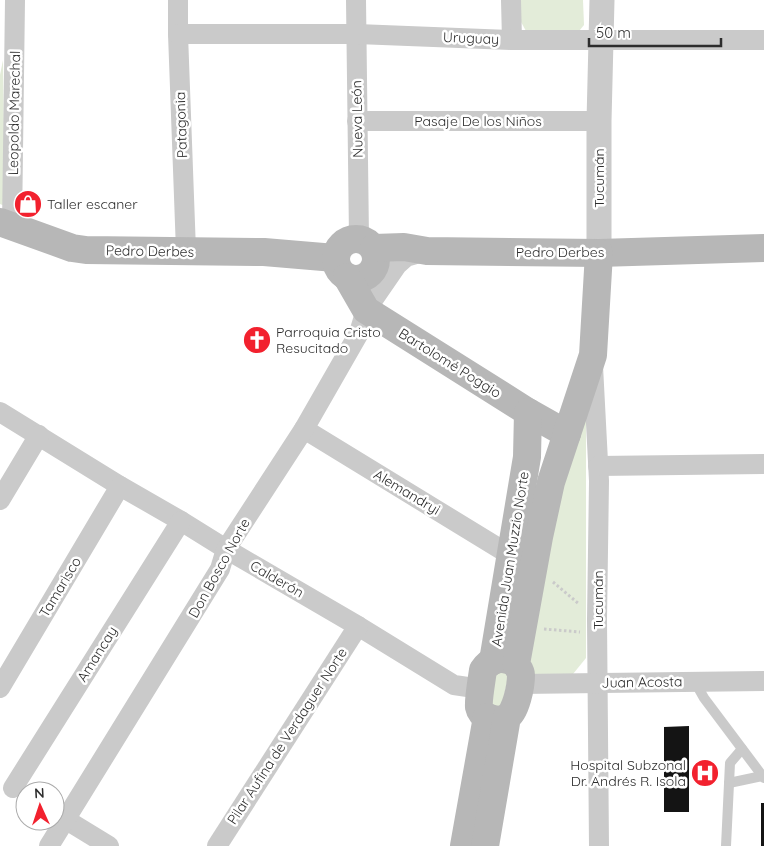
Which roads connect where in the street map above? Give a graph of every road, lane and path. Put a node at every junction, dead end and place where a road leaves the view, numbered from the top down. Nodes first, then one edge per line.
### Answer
1 (4, 0) edge
2 (15, 0) edge
3 (178, 0) edge
4 (356, 0) edge
5 (511, 0) edge
6 (602, 0) edge
7 (0, 18) edge
8 (178, 34) junction
9 (356, 34) junction
10 (512, 40) junction
11 (601, 40) junction
12 (764, 40) edge
13 (599, 121) junction
14 (357, 122) junction
15 (6, 224) edge
16 (366, 243) junction
17 (764, 248) edge
18 (186, 251) junction
19 (427, 251) junction
20 (600, 253) junction
21 (341, 268) junction
22 (366, 310) junction
23 (593, 355) junction
24 (0, 412) edge
25 (528, 412) junction
26 (304, 429) junction
27 (567, 434) junction
28 (39, 436) junction
29 (764, 464) edge
30 (598, 466) junction
31 (120, 486) junction
32 (0, 500) edge
33 (181, 521) junction
34 (226, 549) junction
35 (522, 560) junction
36 (358, 626) junction
37 (598, 626) junction
38 (522, 628) junction
39 (510, 670) junction
40 (764, 681) edge
41 (695, 682) junction
42 (598, 683) junction
43 (0, 688) edge
44 (481, 689) junction
45 (497, 717) junction
46 (742, 749) junction
47 (763, 777) edge
48 (729, 783) junction
49 (13, 788) edge
50 (65, 809) edge
51 (65, 820) edge
52 (55, 831) edge
53 (49, 846) edge
54 (109, 846) edge
55 (217, 846) edge
56 (464, 846) edge
57 (485, 846) edge
58 (599, 846) edge
59 (726, 846) edge

1 - 7 street
2 - 15 street, Leopoldo Marechal
3 - 8 street, Patagonia
4 - 9 street, Nueva León
5 - 10 street
6 - 11 street, Tucumán
8 - 9 street, Uruguay
8 - 18 street, Patagonia
9 - 10 street, Uruguay
9 - 14 street, Nueva León
10 - 11 street, Uruguay
11 - 12 street, Uruguay
11 - 13 street, Tucumán
13 - 14 street, Pasaje De los Niños
13 - 20 street, Tucumán
14 - 16 street, Nueva León
15 - 18 main road, Pedro Derbes
16 - 19 main road, Pedro Derbes
16 - 21 main road
16 - 21 main road
17 - 20 main road, Pedro Derbes
18 - 21 main road, Pedro Derbes
19 - 20 main road, Pedro Derbes
19 - 22 street, Don Bosco Norte
20 - 23 main road, Tucumán
21 - 22 main road, Bartolomé Poggio
22 - 25 main road, Bartolomé Poggio
22 - 26 street, Don Bosco Norte
23 - 27 main road, Tucumán
23 - 30 street, Tucumán
24 - 28 street, Calderón
25 - 27 main road, Bartolomé Poggio
25 - 35 main road, Avenida Juan Muzzio Norte
26 - 34 street, Don Bosco Norte
26 - 35 street, Alemandryi
27 - 35 main road, Avenida Juan Muzzio Norte
28 - 31 street, Calderón
28 - 32 street
29 - 30 street
30 - 37 street, Tucumán
31 - 33 street, Calderón
31 - 43 street, Tamarisco
33 - 34 street, Calderón
33 - 49 street, Amancay
34 - 36 street, Calderón
34 - 50 street, Don Bosco Norte
35 - 37 path
35 - 38 main road, Avenida Juan Muzzio Norte
35 - 39 main road, Avenida Juan Muzzio Norte
36 - 44 street, Calderón
36 - 55 street, Pilar Aufina de Verdaguer Norte
37 - 38 path
37 - 42 street, Tucumán
38 - 39 main road, Avenida Juan Muzzio Norte
39 - 42 street, Juan Acosta
39 - 44 main road, Avenida Juan Muzzio Norte
39 - 45 main road, Avenida Juan Muzzio Norte
40 - 41 street, Juan Acosta
41 - 42 street, Juan Acosta
41 - 46 lane
42 - 58 street, Tucumán
44 - 45 main road, Avenida Juan Muzzio Norte
45 - 56 main road, Avenida Juan Muzzio Norte
45 - 57 main road, Avenida Juan Muzzio Norte
46 - 47 lane
46 - 48 lane
47 - 48 lane
48 - 59 lane
51 - 54 street
52 - 53 street, Don Bosco Norte

